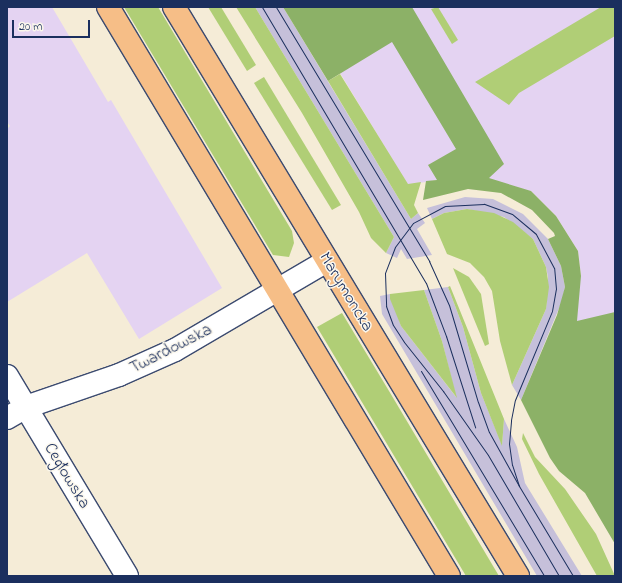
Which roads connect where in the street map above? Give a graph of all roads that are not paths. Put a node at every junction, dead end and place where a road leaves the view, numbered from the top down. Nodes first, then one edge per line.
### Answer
1 (108, 7) edge
2 (174, 7) edge
3 (327, 261) junction
4 (277, 290) junction
5 (7, 376) edge
6 (26, 407) junction
7 (7, 418) edge
8 (127, 576) edge
9 (449, 576) edge
10 (518, 576) edge

1 - 4 main road
2 - 3 main road, Marymoncka
3 - 4 street, Twardowska
3 - 10 main road, Marymoncka
4 - 6 street, Twardowska
4 - 9 main road
5 - 6 street, Cegłowska
6 - 7 street, Twardowska
6 - 8 street, Cegłowska

